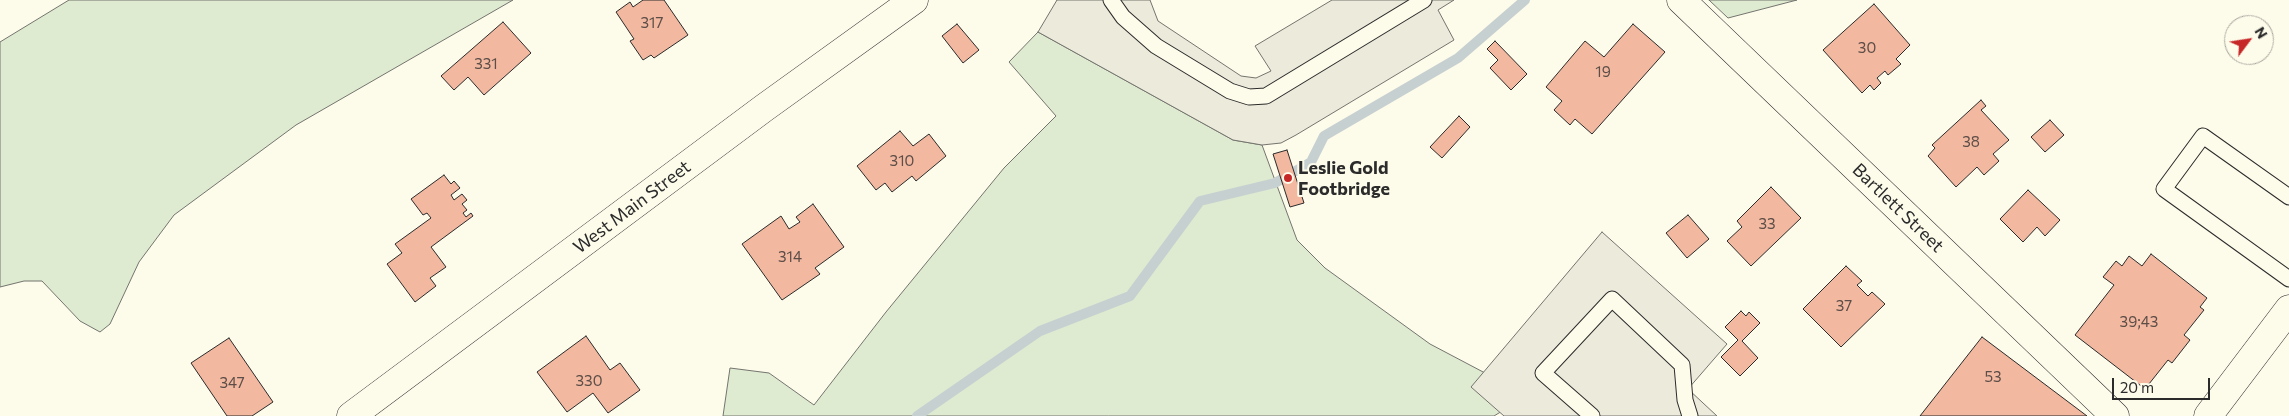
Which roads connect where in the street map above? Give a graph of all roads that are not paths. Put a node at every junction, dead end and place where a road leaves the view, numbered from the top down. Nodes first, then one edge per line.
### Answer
1 (914, 0) edge
2 (1111, 0) edge
3 (1424, 0) edge
4 (1681, 0) edge
5 (2289, 197) edge
6 (2289, 279) edge
7 (2289, 310) edge
8 (351, 416) edge
9 (1592, 416) edge
10 (1690, 416) edge
11 (2114, 416) edge
12 (2208, 416) edge

1 - 8 main road, West Main Street
2 - 3 lane
4 - 11 main road, Bartlett Street
5 - 6 lane
7 - 12 main road
9 - 10 lane

